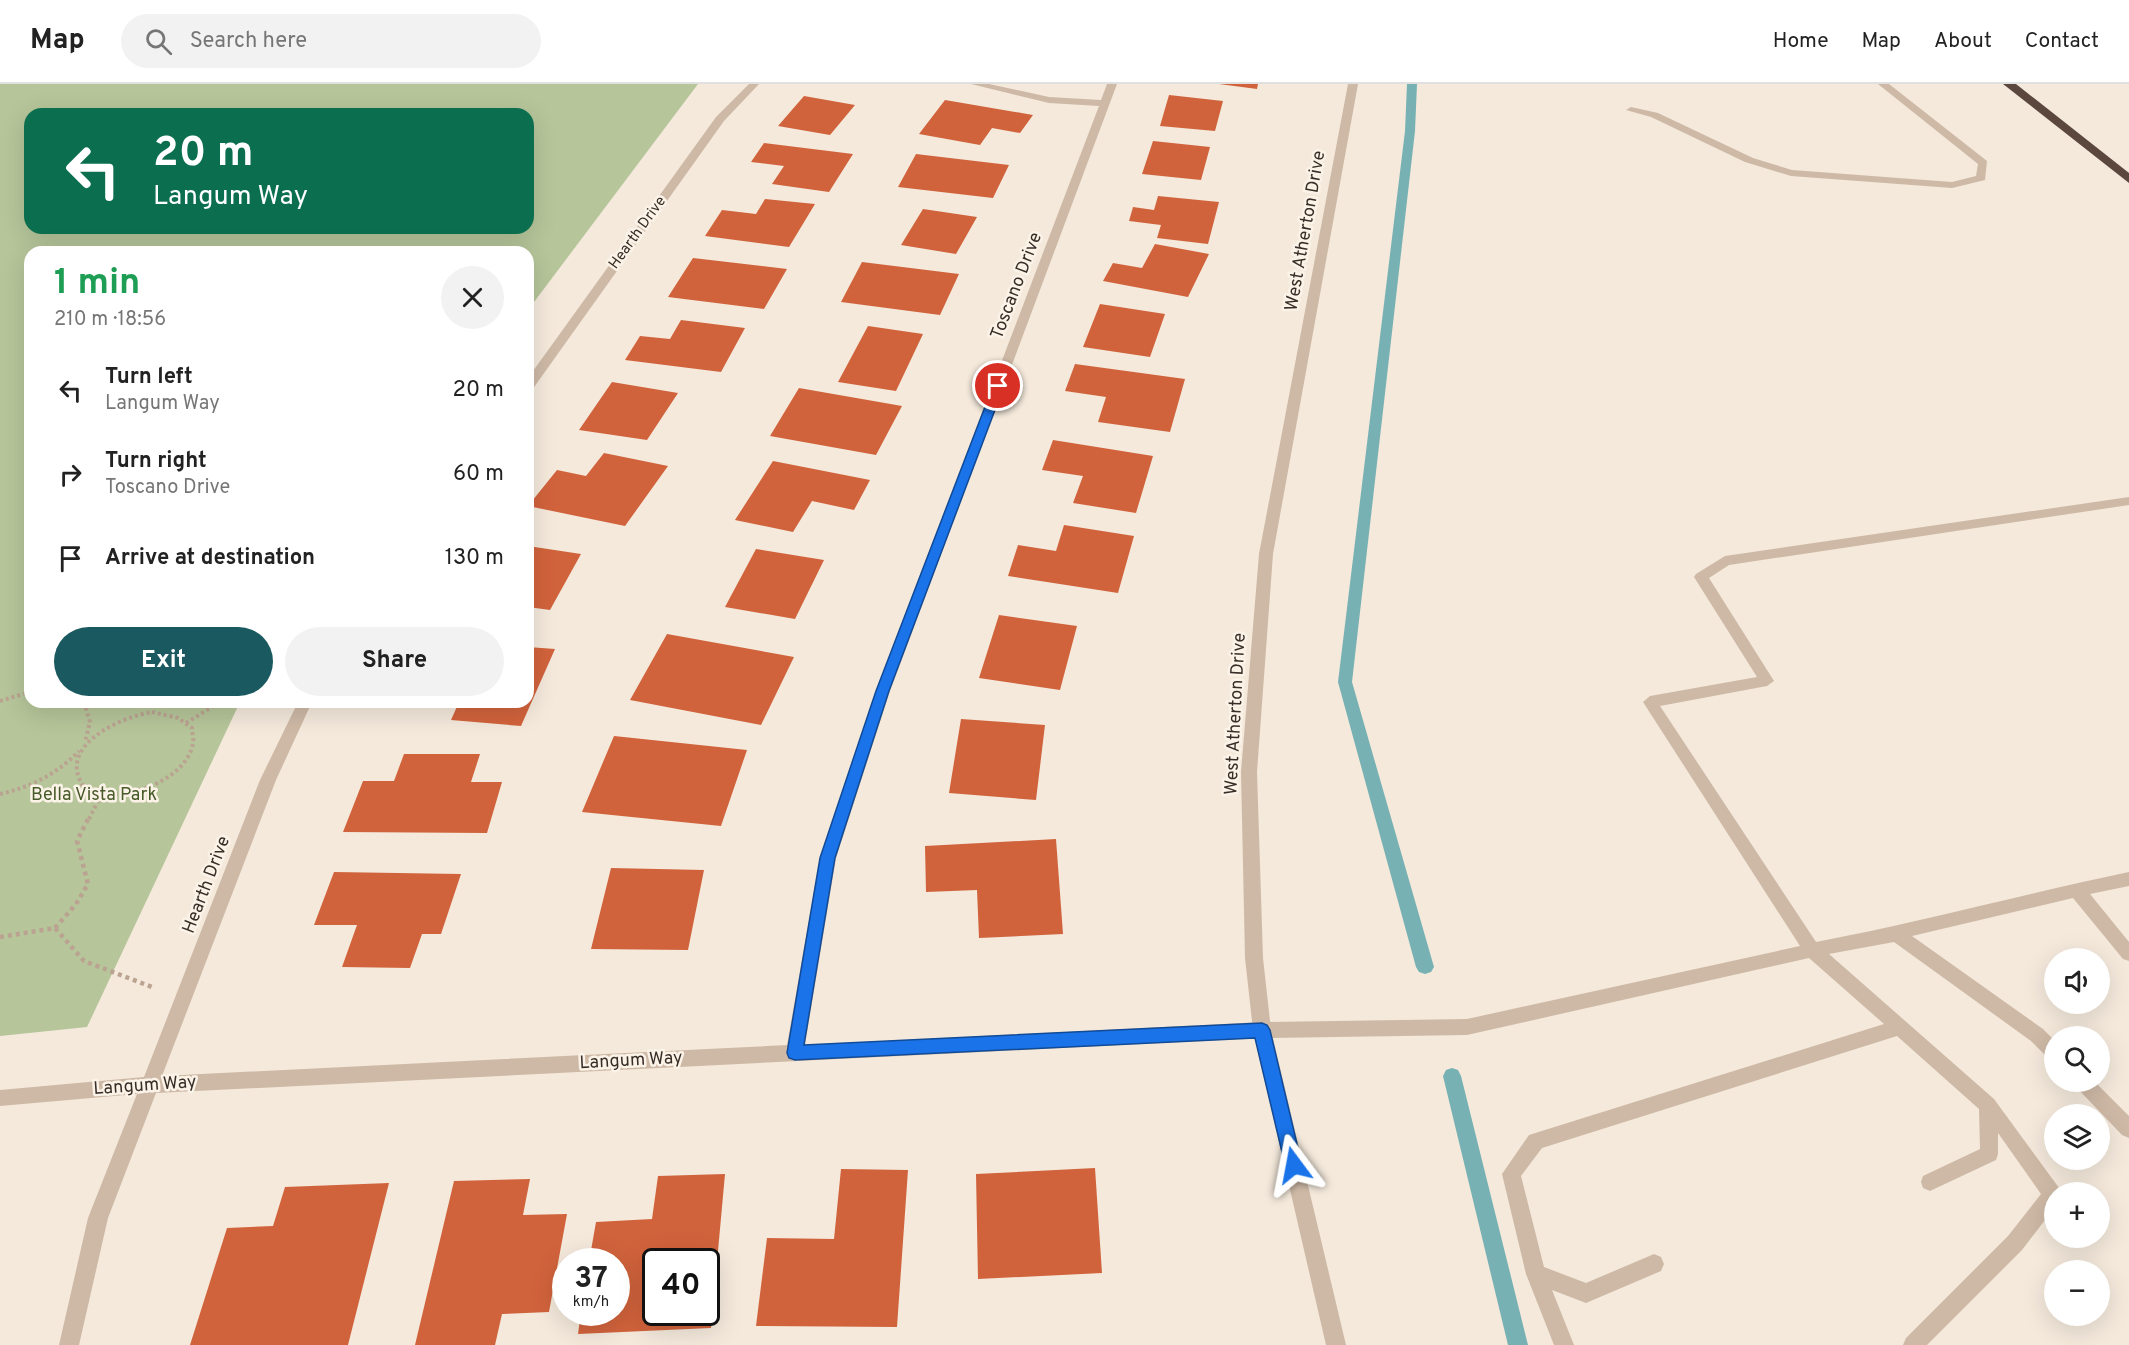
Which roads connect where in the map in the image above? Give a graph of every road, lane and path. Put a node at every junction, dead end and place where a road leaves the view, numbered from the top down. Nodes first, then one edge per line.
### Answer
1 (754, 84) edge
2 (976, 84) edge
3 (1112, 84) edge
4 (1353, 84) edge
5 (1883, 84) edge
6 (2009, 84) edge
7 (1106, 103) junction
8 (1631, 110) dead end
9 (2129, 179) edge
10 (534, 379) edge
11 (2129, 501) edge
12 (24, 694) edge
13 (0, 701) edge
14 (88, 708) edge
15 (210, 708) edge
16 (302, 708) edge
17 (186, 723) junction
18 (84, 746) junction
19 (0, 794) edge
20 (100, 795) junction
21 (2129, 879) edge
22 (2076, 890) junction
23 (55, 928) junction
24 (1896, 934) junction
25 (0, 937) edge
26 (1812, 950) junction
27 (2129, 954) edge
28 (184, 998) junction
29 (1900, 1026) junction
30 (1262, 1030) junction
31 (2044, 1042) edge
32 (795, 1053) junction
33 (150, 1085) junction
34 (2093, 1092) edge
35 (0, 1098) edge
36 (1988, 1105) junction
37 (2129, 1129) edge
38 (1930, 1182) dead end
39 (1654, 1264) dead end
40 (1536, 1274) junction
41 (69, 1345) edge
42 (1336, 1345) edge
43 (1564, 1345) edge
44 (1913, 1345) edge

1 - 10 street, Hearth Drive
2 - 7 street
3 - 7 street, Toscano Drive
4 - 30 street, West Atherton Drive
5 - 8 street
6 - 9 highway
7 - 32 street, Toscano Drive
11 - 26 street
12 - 13 path
14 - 18 path
15 - 17 path
16 - 28 street, Hearth Drive
17 - 18 path
17 - 20 path
18 - 19 path
18 - 20 path
20 - 23 path
21 - 22 street, Langum Way
22 - 24 street, Langum Way
22 - 27 street
23 - 25 path
23 - 28 path
24 - 26 street, Langum Way
24 - 31 street
26 - 29 street
26 - 30 street, Langum Way
28 - 33 street, Hearth Drive
29 - 36 street
29 - 40 street
30 - 32 street, Langum Way
30 - 42 street, West Atherton Drive
32 - 33 street, Langum Way
33 - 35 street, Langum Way
33 - 41 street, Hearth Drive
34 - 37 street
36 - 38 street
36 - 44 street
39 - 40 street
40 - 43 street

